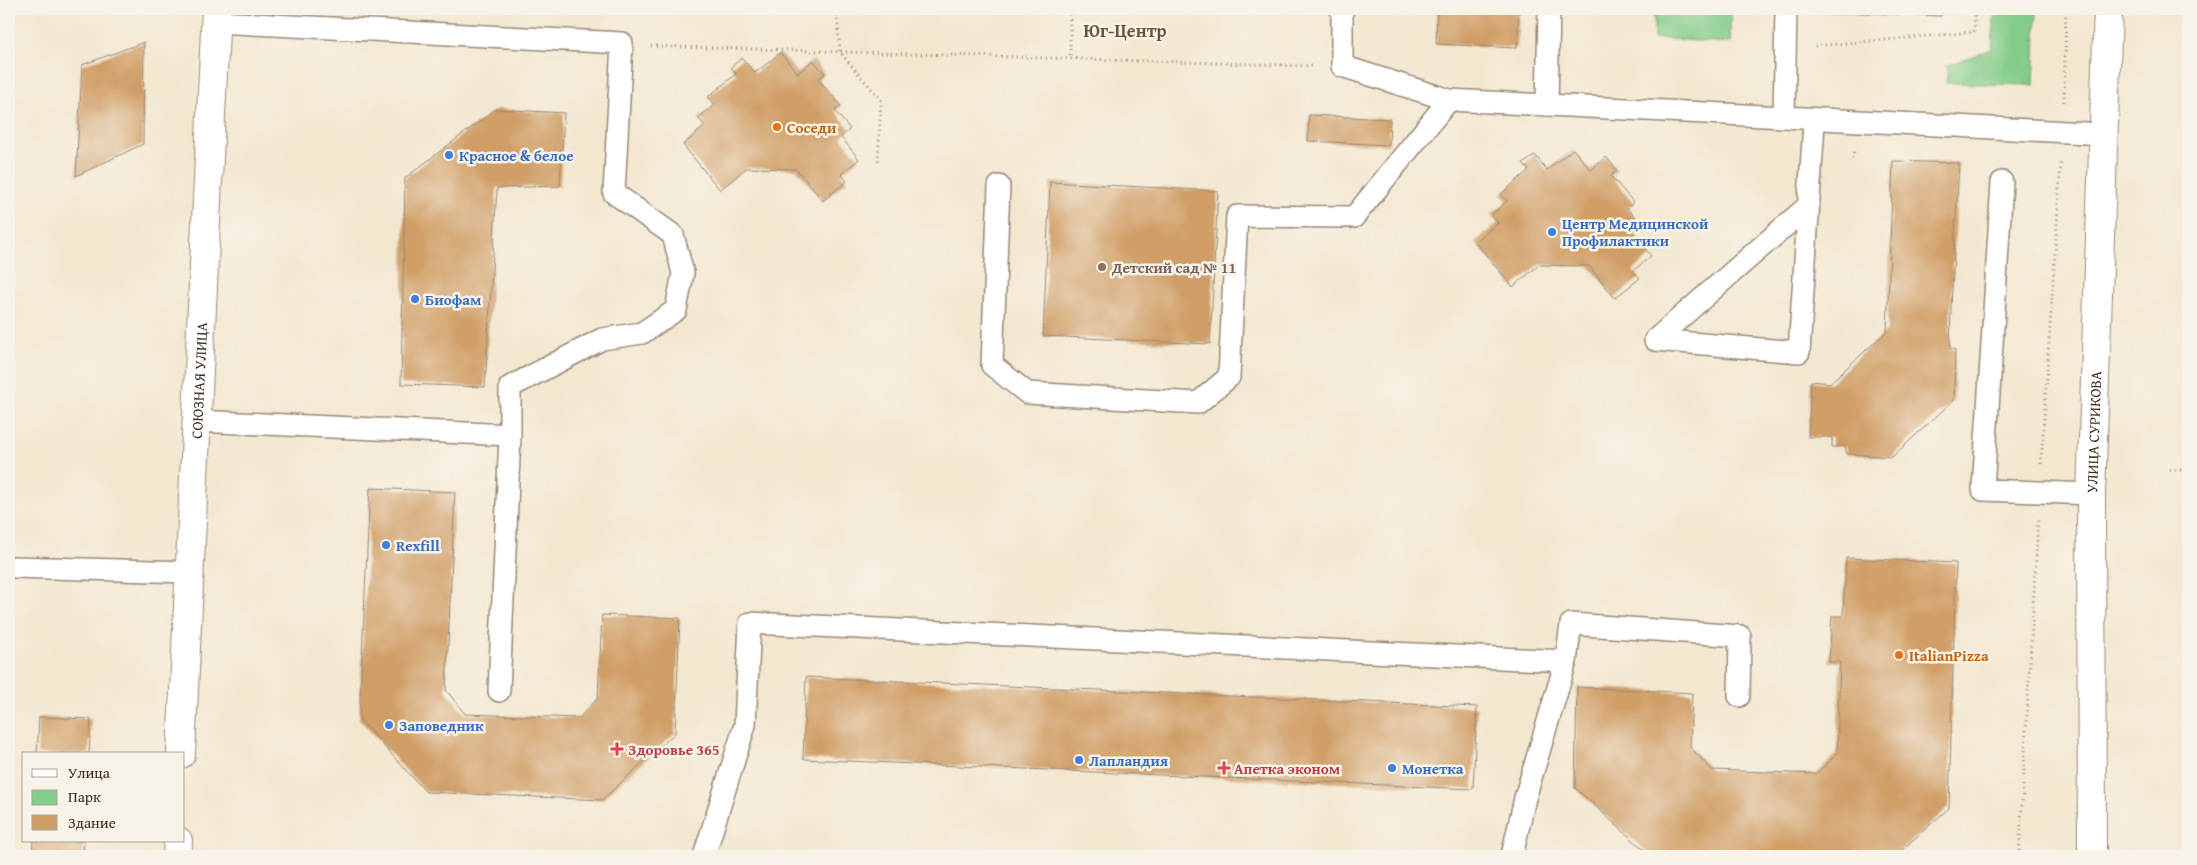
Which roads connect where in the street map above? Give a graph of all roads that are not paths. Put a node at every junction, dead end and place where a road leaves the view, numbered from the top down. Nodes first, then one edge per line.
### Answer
1 (1342, 9) edge
2 (1549, 9) edge
3 (1786, 9) edge
4 (2108, 9) edge
5 (216, 15) edge
6 (1449, 100) junction
7 (1547, 105) junction
8 (1784, 117) junction
9 (1814, 118) junction
10 (2104, 134) junction
11 (2002, 182) dead end
12 (999, 186) dead end
13 (1808, 206) junction
14 (196, 421) junction
15 (510, 435) junction
16 (2091, 494) junction
17 (14, 567) dead end
18 (189, 572) junction
19 (1566, 661) junction
20 (498, 692) dead end
21 (1739, 696) dead end
22 (181, 752) edge
23 (178, 842) edge
24 (177, 856) edge
25 (704, 856) edge
26 (1512, 856) edge
27 (2092, 856) edge

1 - 6 lane
2 - 7 lane
3 - 8 lane
4 - 10 street, УЛИЦА СУРИКОВА
5 - 14 street, СОЮЗНАЯ УЛИЦА
5 - 15 lane
6 - 7 lane
6 - 12 lane
7 - 8 lane
8 - 9 lane
9 - 10 lane
9 - 13 lane
10 - 16 street, УЛИЦА СУРИКОВА
11 - 16 lane
13 - 13 lane
14 - 15 lane
14 - 18 street, СОЮЗНАЯ УЛИЦА
15 - 20 lane
16 - 27 street, УЛИЦА СУРИКОВА
17 - 18 lane
18 - 22 street, СОЮЗНАЯ УЛИЦА
19 - 21 lane
19 - 25 lane
19 - 26 lane
23 - 24 street

